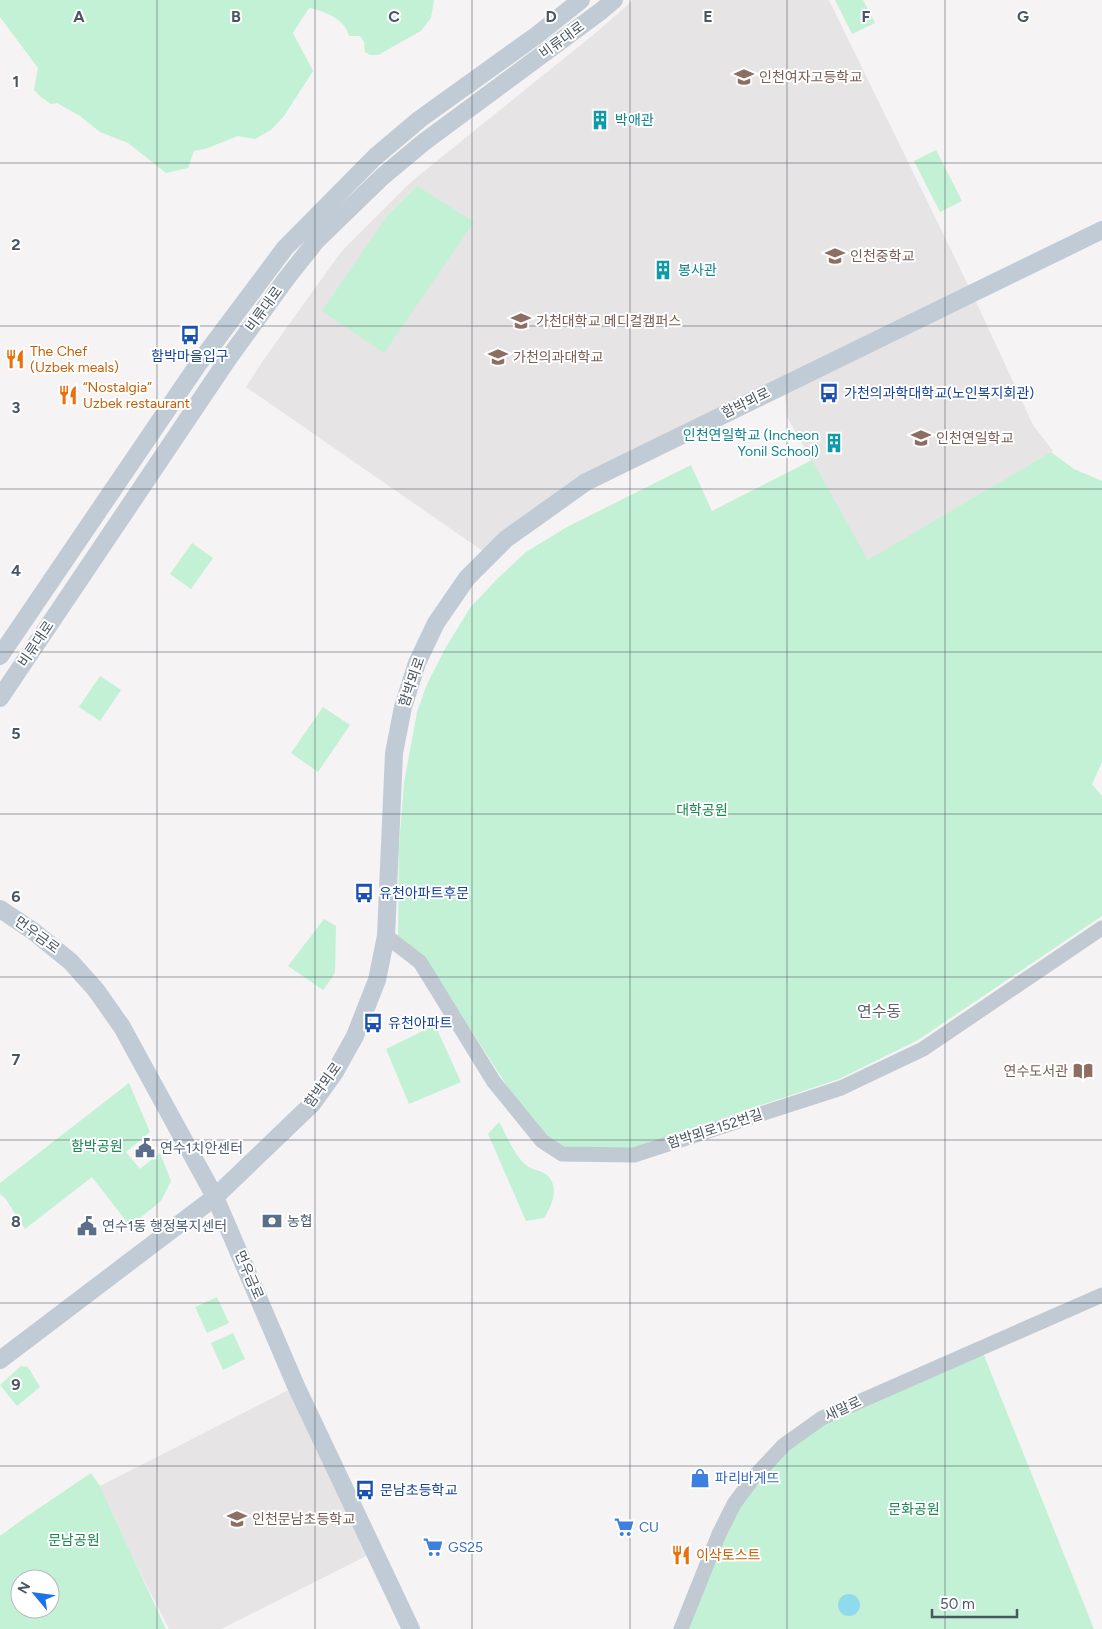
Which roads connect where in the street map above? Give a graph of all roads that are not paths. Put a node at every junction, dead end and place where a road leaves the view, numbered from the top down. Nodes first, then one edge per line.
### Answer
1 (581, 0) edge
2 (614, 0) edge
3 (1102, 230) edge
4 (0, 656) edge
5 (0, 698) edge
6 (0, 909) edge
7 (1102, 928) edge
8 (386, 936) junction
9 (215, 1198) junction
10 (1102, 1295) edge
11 (0, 1360) edge
12 (411, 1629) edge
13 (682, 1629) edge

1 - 4 main road, 비류대로
2 - 5 main road, 비류대로
3 - 8 main road, 함박뫼로
6 - 9 main road, 먼우금로
7 - 8 street, 함박뫼로152번길
8 - 9 main road, 함박뫼로
9 - 11 main road, 함박뫼로
9 - 12 main road, 먼우금로
10 - 13 street, 새말로

